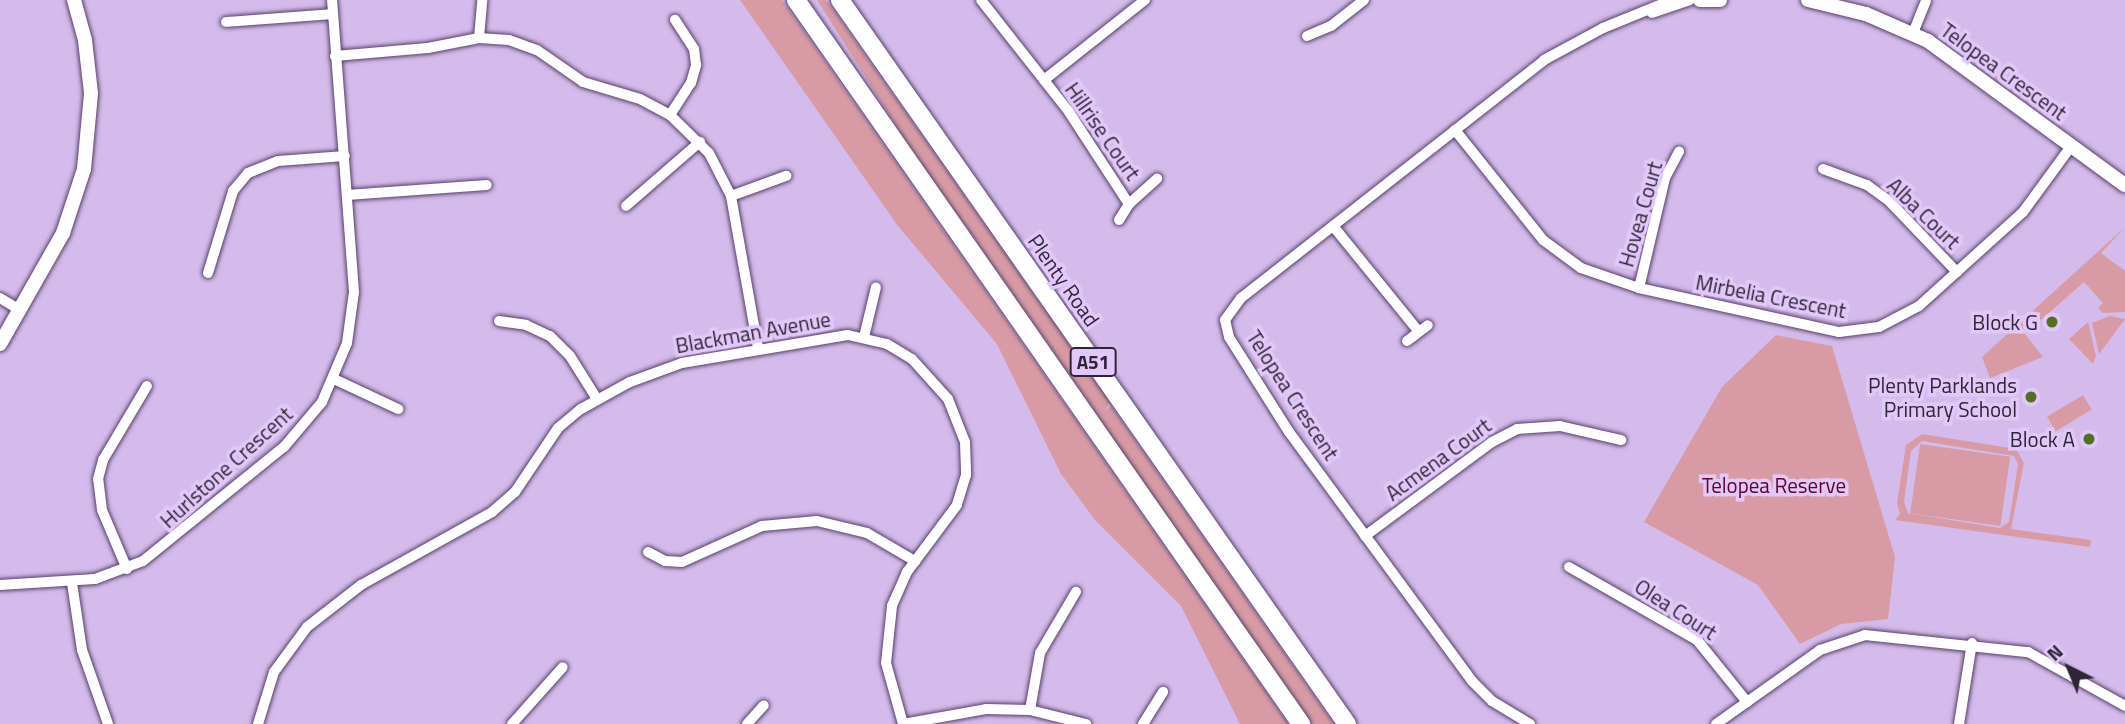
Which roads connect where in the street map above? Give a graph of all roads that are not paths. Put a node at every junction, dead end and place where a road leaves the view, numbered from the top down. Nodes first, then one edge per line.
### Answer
1 (74, 0) edge
2 (332, 0) edge
3 (482, 0) edge
4 (796, 0) edge
5 (839, 0) edge
6 (981, 0) edge
7 (1145, 0) edge
8 (1364, 0) edge
9 (1672, 0) edge
10 (1690, 0) edge
11 (1700, 0) edge
12 (1720, 0) edge
13 (1808, 0) edge
14 (1924, 0) edge
15 (332, 14) junction
16 (1639, 14) junction
17 (675, 20) dead end
18 (226, 22) dead end
19 (1909, 31) junction
20 (1307, 36) dead end
21 (479, 38) junction
22 (335, 56) junction
23 (1044, 80) junction
24 (670, 115) junction
25 (1455, 130) junction
26 (700, 142) junction
27 (2072, 145) junction
28 (1679, 152) dead end
29 (345, 156) junction
30 (1824, 169) dead end
31 (786, 176) dead end
32 (1157, 179) dead end
33 (487, 185) dead end
34 (2125, 186) edge
35 (347, 195) junction
36 (731, 196) junction
37 (1129, 204) junction
38 (626, 206) dead end
39 (1119, 220) dead end
40 (1333, 226) junction
41 (1957, 272) junction
42 (208, 273) dead end
43 (876, 287) dead end
44 (1639, 288) junction
45 (0, 298) edge
46 (20, 310) junction
47 (499, 321) dead end
48 (1428, 325) dead end
49 (1419, 332) junction
50 (864, 337) junction
51 (1407, 341) dead end
52 (0, 344) edge
53 (758, 347) junction
54 (334, 379) junction
55 (147, 386) dead end
56 (597, 399) junction
57 (398, 409) dead end
58 (1620, 440) dead end
59 (1364, 536) junction
60 (648, 552) dead end
61 (915, 561) junction
62 (1569, 567) dead end
63 (127, 569) junction
64 (72, 583) junction
65 (0, 585) edge
66 (1076, 592) dead end
67 (1972, 643) junction
68 (563, 667) dead end
69 (1163, 692) dead end
70 (1747, 702) junction
71 (764, 705) dead end
72 (2125, 706) edge
73 (1030, 710) junction
74 (107, 724) edge
75 (258, 724) edge
76 (512, 724) edge
77 (747, 724) edge
78 (903, 724) edge
79 (1086, 724) edge
80 (1143, 724) edge
81 (1301, 724) edge
82 (1347, 724) edge
83 (1530, 724) edge
84 (1716, 724) edge
85 (1959, 724) edge

1 - 46 street
2 - 15 street, Hurlstone Crescent
3 - 21 street
4 - 81 highway, A51
5 - 82 highway, Plenty Road / A51
6 - 23 street, Hillrise Court
7 - 23 street, Hillrise Court
8 - 20 street
9 - 16 street, Telopea Crescent
10 - 16 street, Telopea Crescent
11 - 12 street
13 - 19 street, Telopea Crescent
14 - 19 street
15 - 18 street
15 - 22 street, Hurlstone Crescent
16 - 25 street, Telopea Crescent
17 - 24 street
19 - 27 street, Telopea Crescent
21 - 22 street
21 - 24 street
22 - 29 street, Hurlstone Crescent
23 - 37 street, Hillrise Court
24 - 26 street
25 - 40 street, Telopea Crescent
25 - 44 street, Mirbelia Crescent
26 - 36 street
26 - 38 street
27 - 34 street, Telopea Crescent
27 - 41 street, Mirbelia Crescent
28 - 44 street, Hovea Court
29 - 35 street, Hurlstone Crescent
29 - 42 street
30 - 41 street, Alba Court
31 - 36 street
32 - 37 street, Hillrise Court
33 - 35 street
35 - 54 street, Hurlstone Crescent
36 - 53 street
37 - 39 street, Hillrise Court
40 - 49 street
40 - 59 street, Telopea Crescent
41 - 44 street, Mirbelia Crescent
43 - 50 street
45 - 46 street
46 - 52 street
47 - 56 street
48 - 49 street
49 - 51 street
50 - 53 street, Blackman Avenue
50 - 61 street, Blackman Avenue
53 - 56 street, Blackman Avenue
54 - 57 street
54 - 63 street, Hurlstone Crescent
55 - 63 street
56 - 75 street, Blackman Avenue
58 - 59 street, Acmena Court
59 - 83 street, Telopea Crescent
60 - 61 street
61 - 78 street, Blackman Avenue
62 - 70 street, Olea Court
63 - 64 street, Hurlstone Crescent
64 - 65 street, Hurlstone Crescent
64 - 74 street
66 - 73 street
67 - 70 street
67 - 72 street
67 - 85 street
68 - 76 street
69 - 80 street
70 - 84 street
71 - 77 street
73 - 78 street
73 - 79 street

